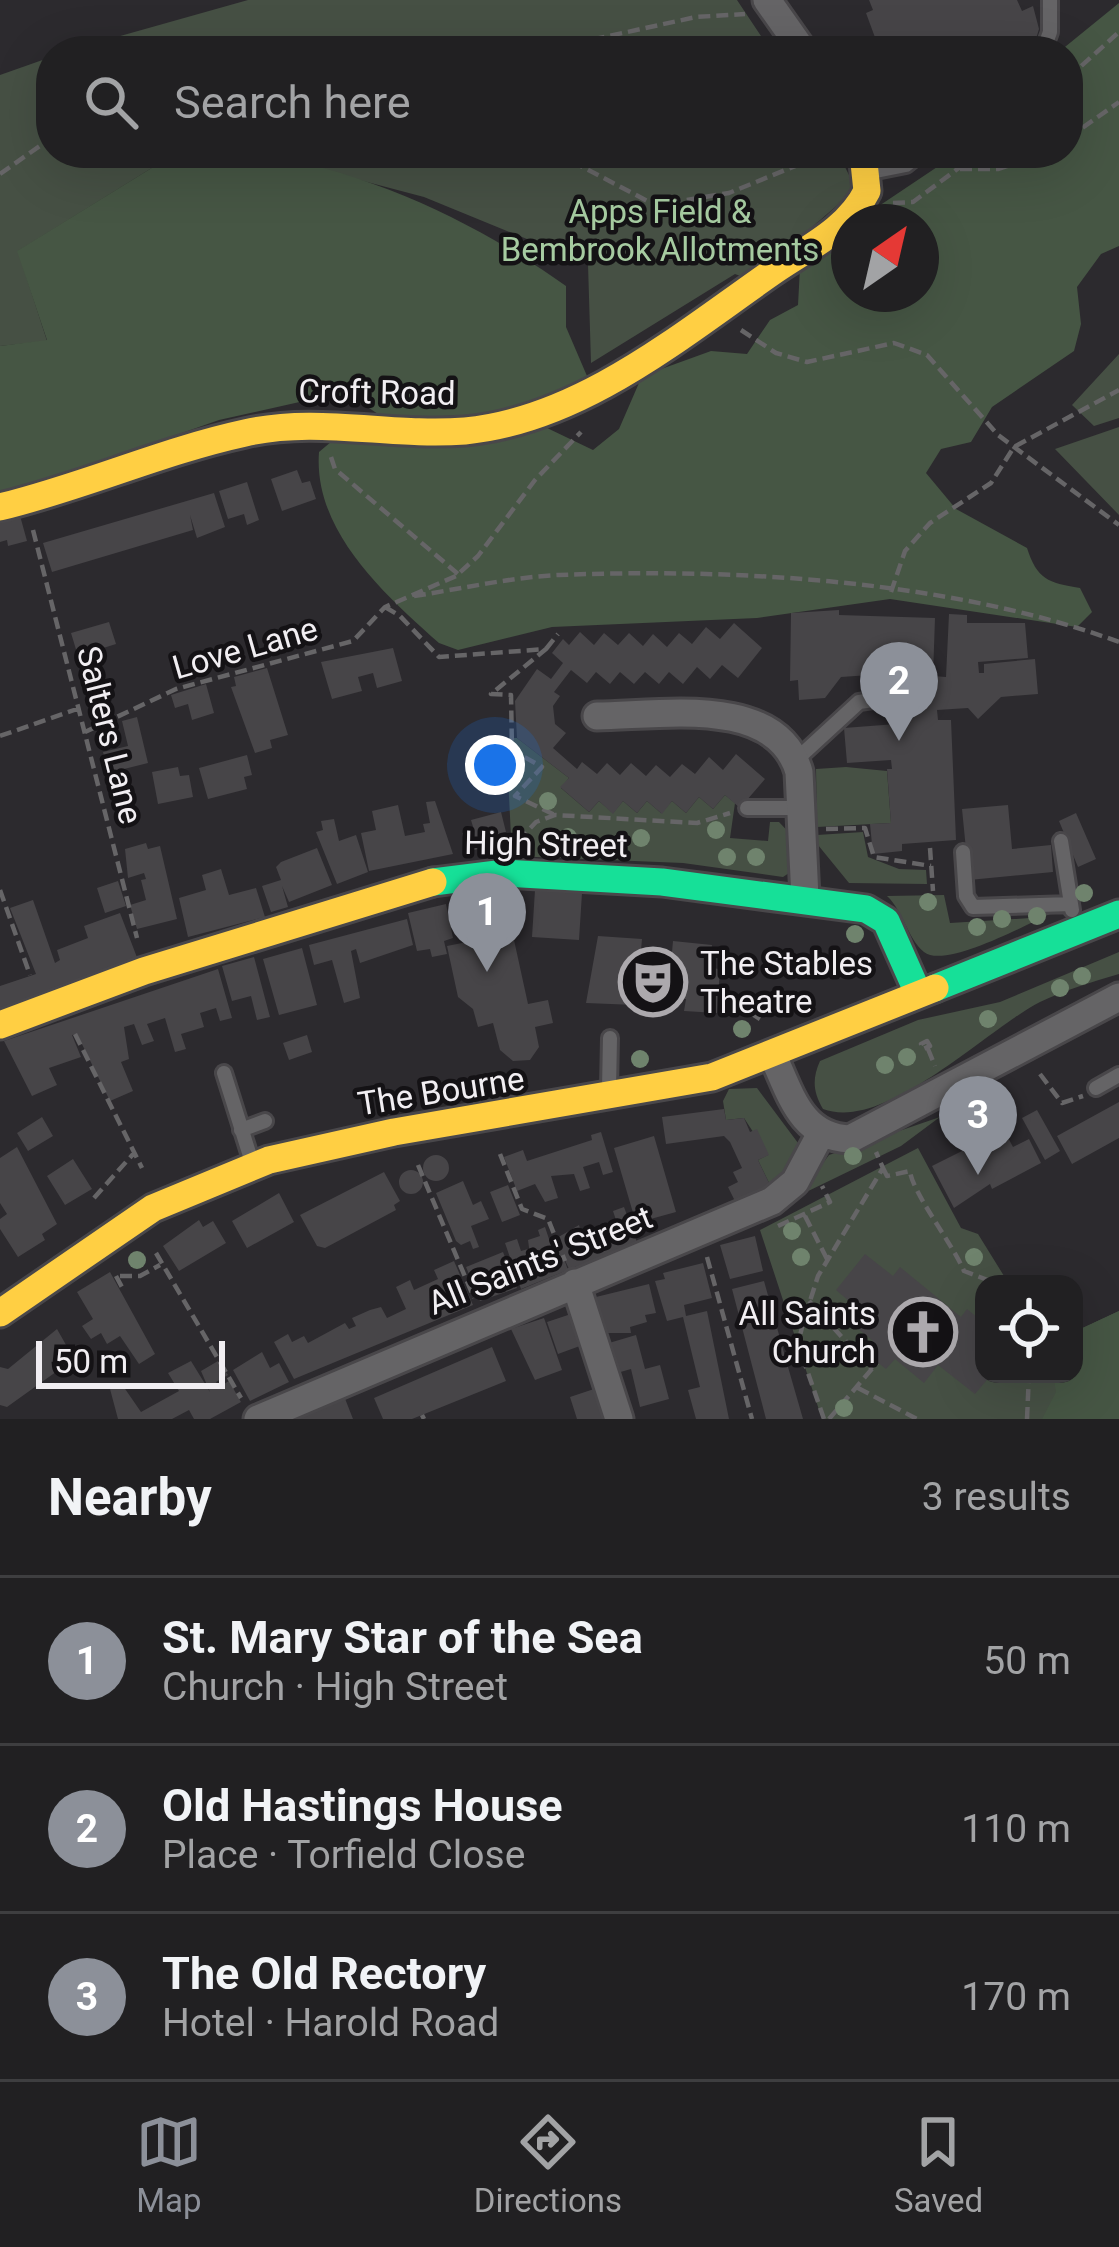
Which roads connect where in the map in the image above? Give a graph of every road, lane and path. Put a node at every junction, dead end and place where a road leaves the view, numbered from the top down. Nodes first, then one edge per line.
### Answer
1 (1050, 0) edge
2 (760, 10) edge
3 (1119, 32) edge
4 (609, 36) edge
5 (787, 36) edge
6 (1049, 36) edge
7 (1083, 64) edge
8 (1119, 102) edge
9 (1083, 127) edge
10 (36, 149) edge
11 (585, 168) edge
12 (790, 168) edge
13 (866, 168) edge
14 (1004, 168) edge
15 (958, 169) joint
16 (0, 174) edge
17 (859, 204) edge
18 (886, 204) edge
19 (831, 234) edge
20 (716, 314) junction
21 (1119, 390) edge
22 (320, 424) junction
23 (584, 430) dead end
24 (1014, 447) junction
25 (0, 507) edge
26 (1119, 525) edge
27 (40, 558) dead end
28 (458, 574) junction
29 (891, 592) junction
30 (406, 598) junction
31 (385, 607) junction
32 (558, 634) dead end
33 (1119, 642) edge
34 (546, 649) junction
35 (888, 698) dead end
36 (80, 708) junction
37 (597, 716) dead end
38 (85, 732) junction
39 (0, 736) edge
40 (796, 760) junction
41 (747, 808) joint
42 (555, 815) junction
43 (802, 819) junction
44 (1061, 841) dead end
45 (930, 848) dead end
46 (963, 852) dead end
47 (932, 866) junction
48 (506, 873) junction
49 (0, 890) edge
50 (933, 891) dead end
51 (805, 898) junction
52 (1071, 904) junction
53 (1119, 914) edge
54 (134, 924) dead end
55 (1074, 933) junction
56 (30, 976) dead end
57 (918, 993) junction
58 (1119, 998) edge
59 (0, 1025) edge
60 (75, 1034) dead end
61 (610, 1038) dead end
62 (773, 1056) junction
63 (224, 1072) dead end
64 (1040, 1074) dead end
65 (1119, 1075) edge
66 (1096, 1088) dead end
67 (609, 1100) junction
68 (1059, 1100) dead end
69 (265, 1121) dead end
70 (487, 1121) junction
71 (956, 1122) dead end
72 (241, 1130) junction
73 (405, 1133) junction
74 (961, 1133) dead end
75 (820, 1136) junction
76 (254, 1166) junction
77 (144, 1171) dead end
78 (826, 1194) dead end
79 (151, 1245) dead end
80 (705, 1249) dead end
81 (828, 1261) junction
82 (975, 1275) edge
83 (116, 1276) dead end
84 (574, 1283) junction
85 (123, 1289) dead end
86 (809, 1300) junction
87 (0, 1313) edge
88 (483, 1320) junction
89 (878, 1363) dead end
90 (872, 1370) junction
91 (1028, 1383) edge
92 (857, 1388) junction
93 (251, 1411) edge
94 (619, 1419) edge
95 (752, 1419) edge
96 (827, 1419) edge
97 (917, 1419) edge
98 (1027, 1419) edge

1 - 6 lane
2 - 4 path
2 - 5 street
3 - 7 path
8 - 9 path
10 - 16 path
11 - 12 path
13 - 17 main road, Croft Road
14 - 15 path
15 - 18 path
19 - 20 main road, Croft Road
20 - 22 main road, Croft Road
20 - 24 path
21 - 24 path
22 - 25 main road, Croft Road
22 - 28 path
23 - 28 path
24 - 26 path
24 - 29 path
27 - 36 path, Salters Lane
28 - 30 path
29 - 30 path
29 - 33 path
30 - 31 path
31 - 34 path
31 - 38 path, Love Lane
32 - 34 path
34 - 42 path
35 - 40 lane
36 - 38 path, Salters Lane
36 - 39 path
37 - 40 street
38 - 54 path, Salters Lane
40 - 43 street
41 - 42 path
41 - 43 lane
42 - 48 path
43 - 47 path
43 - 51 street
44 - 52 lane
45 - 47 path
46 - 52 lane
47 - 50 path
48 - 51 main road, High Street
48 - 59 main road, High Street
49 - 56 path
51 - 57 main road, High Street
52 - 55 lane
53 - 55 main road, The Bourne
55 - 57 main road, The Bourne
57 - 62 main road, The Bourne
58 - 75 street
60 - 77 path
61 - 67 lane
62 - 67 main road, The Bourne
62 - 75 street
63 - 72 lane
64 - 68 path
65 - 66 lane
67 - 70 main road, The Bourne
69 - 72 lane
70 - 73 main road, The Bourne
70 - 84 path
71 - 74 path
72 - 76 lane
73 - 76 main road, The Bourne
73 - 88 path
75 - 84 street, All Saints' Street
76 - 87 main road, The Bourne
78 - 81 path
79 - 93 path
80 - 95 path
81 - 82 path
81 - 86 path
83 - 85 path
84 - 88 street, All Saints' Street
84 - 94 street
86 - 90 path
86 - 96 path
88 - 93 street, All Saints' Street
89 - 90 path
90 - 92 path
91 - 98 path
92 - 96 path
92 - 97 path

